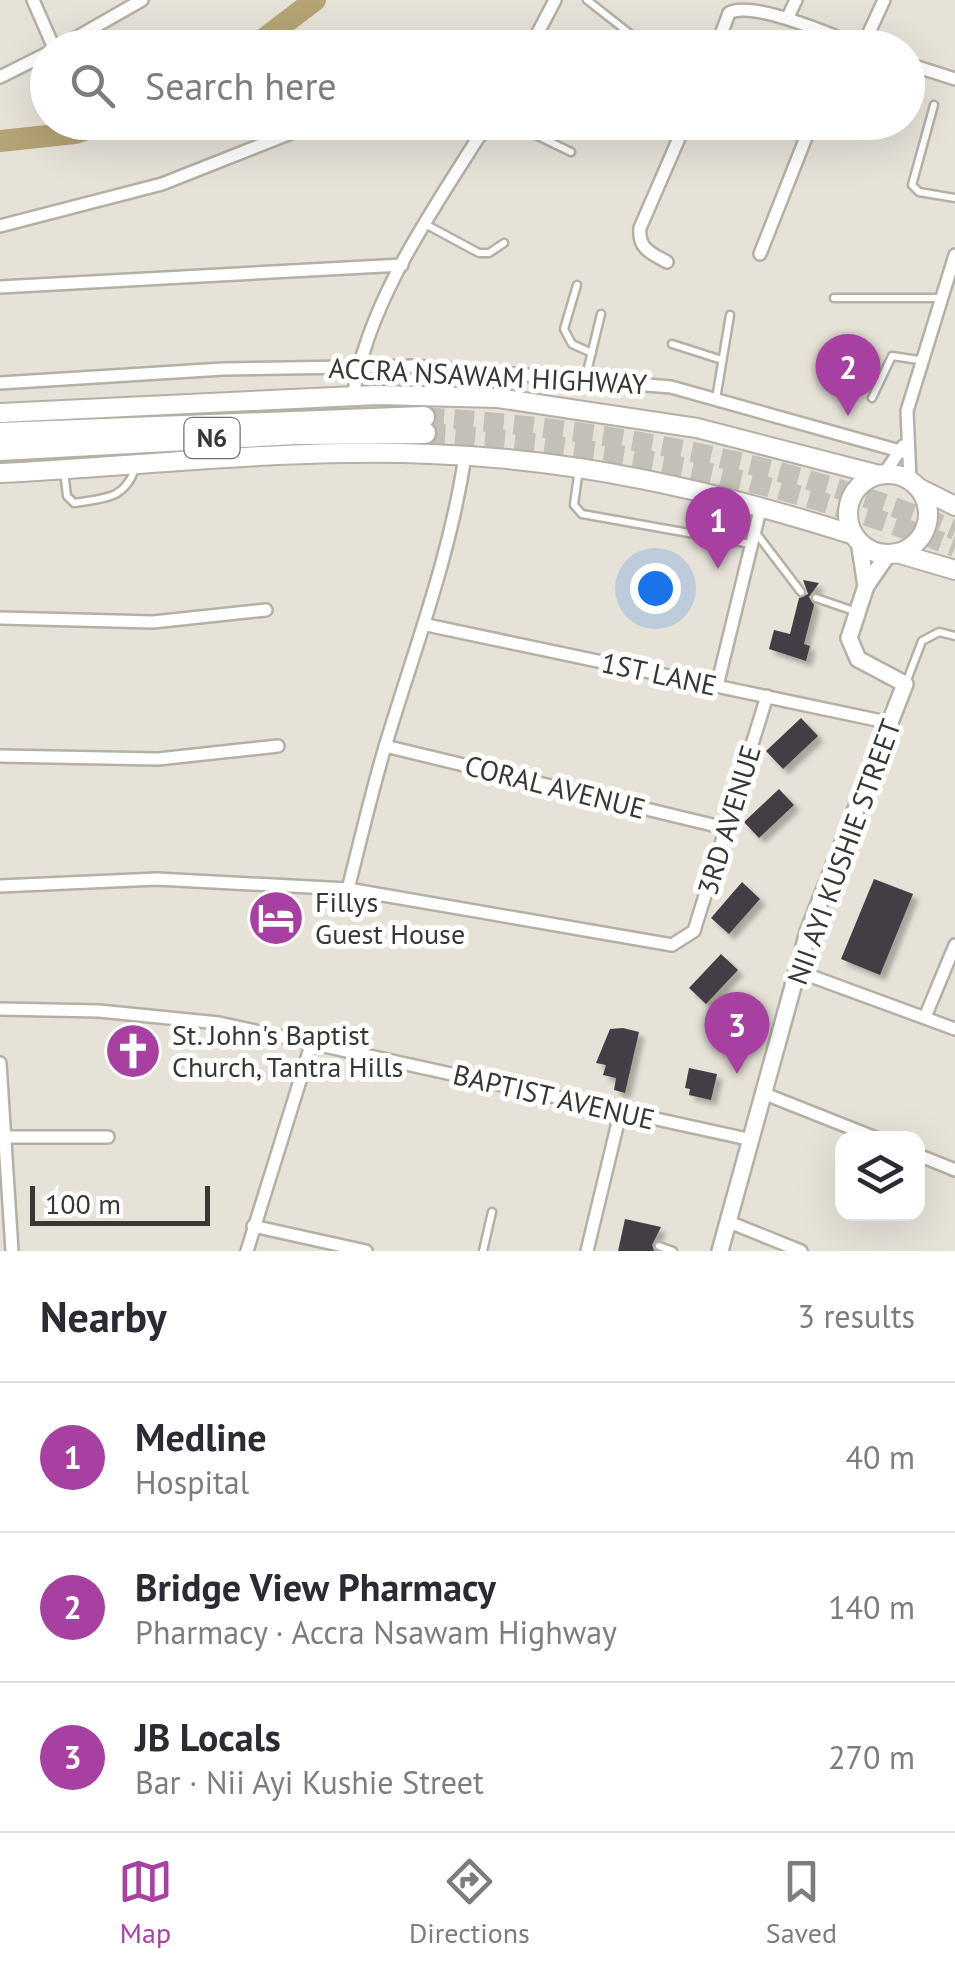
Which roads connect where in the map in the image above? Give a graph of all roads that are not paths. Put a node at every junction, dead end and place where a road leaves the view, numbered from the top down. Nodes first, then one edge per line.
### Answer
1 (33, 0) edge
2 (142, 0) edge
3 (555, 0) edge
4 (586, 0) edge
5 (796, 0) edge
6 (884, 0) edge
7 (788, 17) junction
8 (47, 30) edge
9 (88, 30) edge
10 (539, 30) edge
11 (625, 30) edge
12 (725, 30) edge
13 (814, 30) edge
14 (870, 30) edge
15 (30, 62) edge
16 (925, 70) edge
17 (0, 77) edge
18 (955, 80) edge
19 (934, 106) dead end
20 (925, 138) edge
21 (273, 140) edge
22 (477, 140) edge
23 (547, 140) edge
24 (678, 140) edge
25 (805, 140) edge
26 (924, 140) edge
27 (572, 152) dead end
28 (955, 198) edge
29 (425, 224) junction
30 (0, 226) edge
31 (504, 244) dead end
32 (760, 254) dead end
33 (955, 255) edge
34 (668, 262) dead end
35 (402, 265) junction
36 (578, 285) dead end
37 (0, 287) edge
38 (834, 298) dead end
39 (944, 298) junction
40 (601, 314) dead end
41 (730, 315) dead end
42 (672, 344) dead end
43 (592, 353) junction
44 (722, 360) junction
45 (919, 360) junction
46 (358, 364) junction
47 (585, 380) junction
48 (0, 382) edge
49 (353, 396) junction
50 (872, 398) dead end
51 (716, 400) junction
52 (0, 413) edge
53 (0, 433) edge
54 (904, 449) junction
55 (0, 450) edge
56 (465, 456) junction
57 (136, 465) junction
58 (579, 467) junction
59 (63, 469) junction
60 (0, 472) edge
61 (882, 474) junction
62 (914, 484) junction
63 (761, 506) junction
64 (955, 506) edge
65 (753, 538) junction
66 (856, 538) junction
67 (892, 553) junction
68 (955, 570) edge
69 (866, 586) junction
70 (800, 592) dead end
71 (816, 598) dead end
72 (266, 610) dead end
73 (856, 612) junction
74 (0, 618) edge
75 (427, 625) junction
76 (955, 636) edge
77 (905, 684) junction
78 (717, 686) junction
79 (768, 696) junction
80 (891, 723) junction
81 (278, 746) dead end
82 (386, 746) junction
83 (0, 756) edge
84 (725, 828) junction
85 (0, 886) edge
86 (348, 889) junction
87 (955, 946) edge
88 (797, 971) junction
89 (0, 1009) edge
90 (925, 1018) junction
91 (955, 1029) edge
92 (312, 1042) junction
93 (0, 1062) edge
94 (764, 1094) junction
95 (620, 1114) junction
96 (858, 1131) edge
97 (2, 1137) edge
98 (108, 1137) dead end
99 (752, 1140) junction
100 (925, 1158) edge
101 (955, 1170) edge
102 (492, 1212) dead end
103 (730, 1222) junction
104 (254, 1226) junction
105 (659, 1246) dead end
106 (12, 1251) edge
107 (247, 1251) edge
108 (366, 1251) edge
109 (484, 1251) edge
110 (587, 1251) edge
111 (673, 1251) edge
112 (720, 1251) edge
113 (800, 1251) edge

1 - 8 street
2 - 9 street
3 - 10 street
4 - 11 lane
5 - 7 street
6 - 14 street
7 - 12 street
7 - 13 street
15 - 17 street
16 - 18 street
19 - 20 lane
21 - 30 street
22 - 29 street
23 - 27 lane
24 - 34 street
25 - 32 street
26 - 28 lane
29 - 31 lane
29 - 35 street
33 - 39 street
35 - 37 street
35 - 46 street
36 - 43 lane
38 - 39 lane
39 - 45 street
40 - 43 lane
41 - 44 lane
42 - 44 lane
43 - 47 lane
44 - 51 lane
45 - 50 lane
45 - 54 street
46 - 47 street, ACCRA NSAWAM HIGHWAY
46 - 48 street, ACCRA NSAWAM HIGHWAY
46 - 49 street
47 - 51 street, ACCRA NSAWAM HIGHWAY
49 - 52 main road
49 - 61 main road
51 - 54 street, ACCRA NSAWAM HIGHWAY
53 - 55 highway, N6
54 - 61 street
54 - 62 street
56 - 57 main road
56 - 58 main road
56 - 75 street
57 - 59 main road
57 - 59 lane
58 - 63 main road
58 - 65 lane
59 - 60 main road
61 - 62 main road
61 - 66 main road
62 - 64 main road
62 - 67 main road
63 - 65 street
63 - 66 main road
65 - 70 lane
65 - 78 street
66 - 67 main road
66 - 69 street
67 - 68 main road
67 - 69 street
69 - 73 street
71 - 73 lane
72 - 74 street
73 - 77 street
75 - 78 street, 1ST LANE
75 - 82 street
76 - 77 lane
77 - 80 street, NII AYI KUSHIE STREET
78 - 79 street, 1ST LANE
79 - 80 street, 1ST LANE
79 - 84 street, 3RD AVENUE
80 - 88 street, NII AYI KUSHIE STREET
81 - 83 street
82 - 84 street, CORAL AVENUE
82 - 86 street
84 - 86 street, 3RD AVENUE
85 - 86 street
87 - 90 street
88 - 90 street
88 - 94 street, NII AYI KUSHIE STREET
89 - 92 street, BAPTIST AVENUE
90 - 91 street
92 - 95 street, BAPTIST AVENUE
92 - 104 street
93 - 97 street
94 - 96 street
94 - 99 street, NII AYI KUSHIE STREET
95 - 99 street, BAPTIST AVENUE
95 - 110 street
97 - 98 street
97 - 106 street
99 - 103 street, NII AYI KUSHIE STREET
100 - 101 street
102 - 109 lane
103 - 112 street, NII AYI KUSHIE STREET
103 - 113 street
104 - 107 street
104 - 108 street
105 - 111 lane

